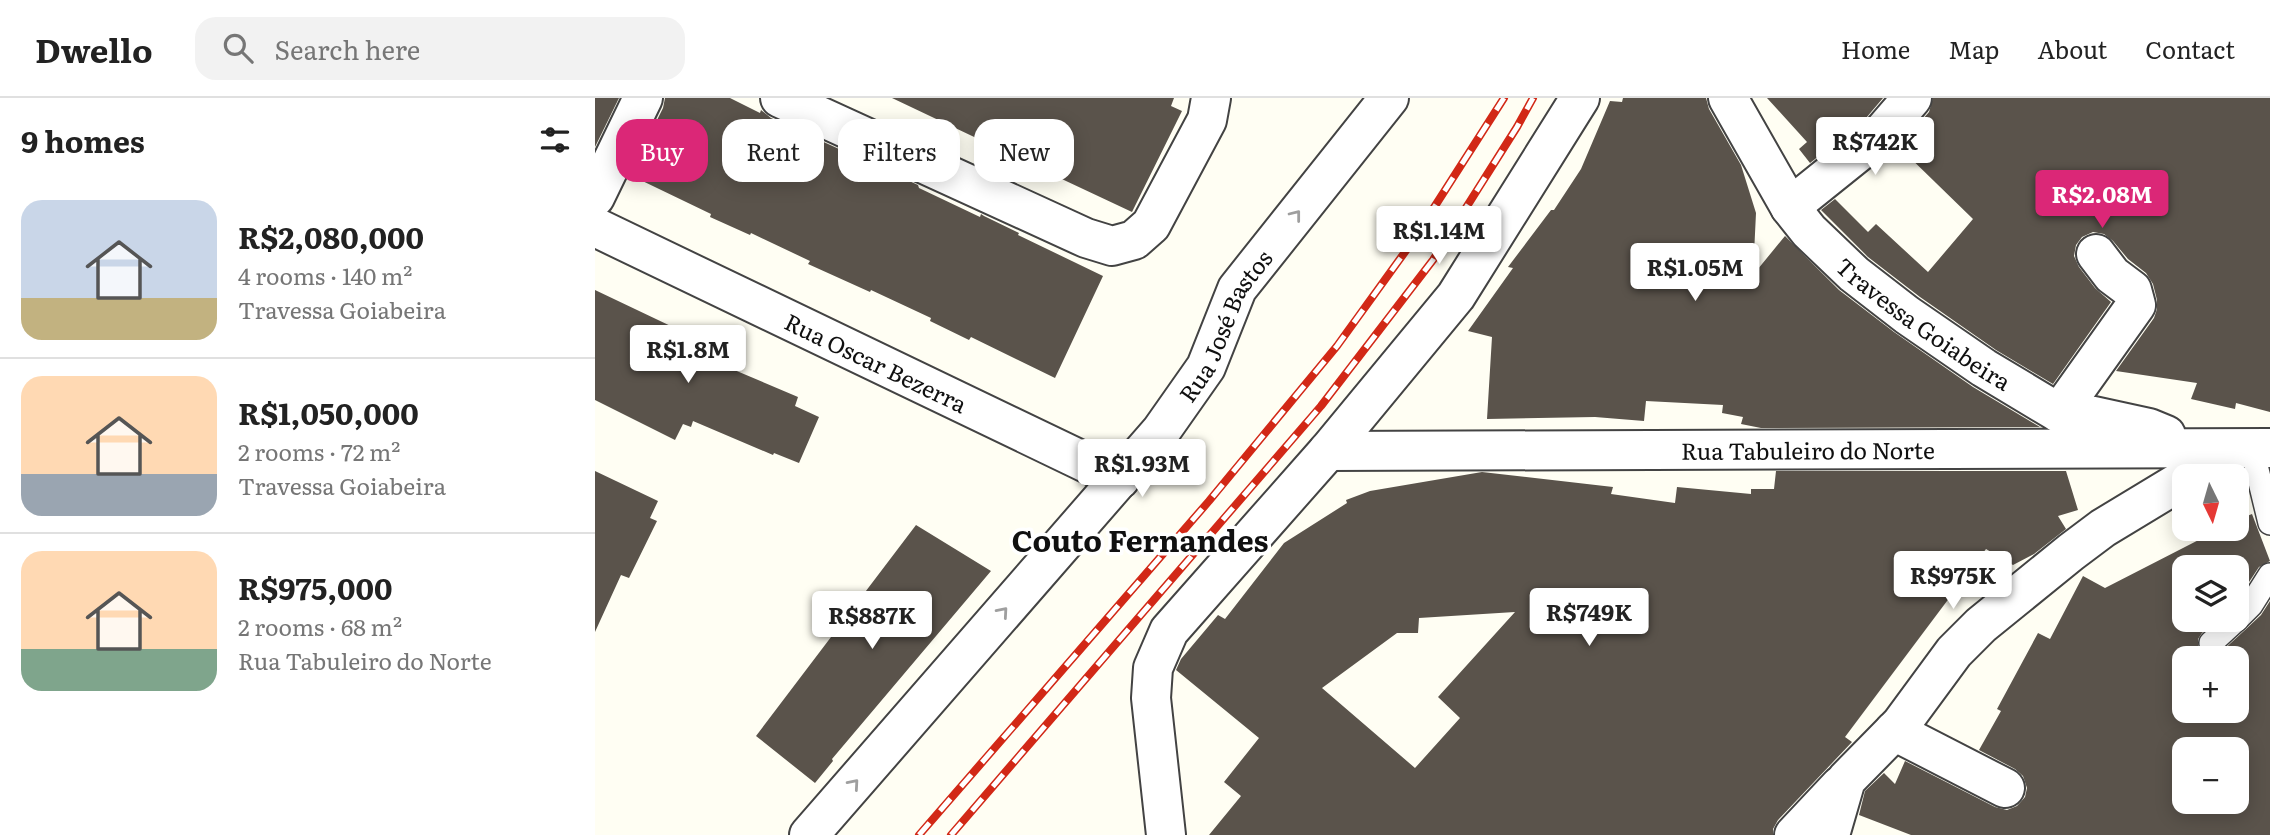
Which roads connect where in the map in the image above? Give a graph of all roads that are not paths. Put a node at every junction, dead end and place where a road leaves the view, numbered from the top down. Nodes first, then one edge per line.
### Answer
1 (643, 98) edge
2 (780, 98) edge
3 (1211, 98) edge
4 (1389, 98) edge
5 (1580, 98) edge
6 (1728, 98) edge
7 (1912, 98) edge
8 (595, 197) edge
9 (1790, 207) junction
10 (595, 227) edge
11 (2096, 254) dead end
12 (2059, 413) junction
13 (2256, 442) edge
14 (1328, 451) junction
15 (2187, 464) edge
16 (2198, 464) edge
17 (2172, 467) edge
18 (1120, 479) junction
19 (2172, 480) edge
20 (2270, 523) edge
21 (2270, 575) edge
22 (2249, 607) edge
23 (2222, 632) edge
24 (2211, 643) dead end
25 (1894, 731) junction
26 (1846, 780) junction
27 (2005, 788) dead end
28 (809, 835) edge
29 (1166, 835) edge
30 (1794, 835) edge
31 (1830, 835) edge

1 - 8 street
2 - 3 street
18 -> 4 street, Rua José Bastos
5 - 14 street
6 - 9 street, Travessa Goiabeira
7 - 9 street
9 - 12 street, Travessa Goiabeira
10 - 18 street, Rua Oscar Bezerra
11 - 12 street
12 - 15 street, Travessa Goiabeira
13 - 16 street, Rua Tabuleiro do Norte
13 - 20 lane
14 - 17 street, Rua Tabuleiro do Norte
14 - 29 street
28 -> 18 street, Rua José Bastos
19 - 25 street
21 - 22 lane
23 - 24 lane
25 - 26 street
25 - 27 street
26 - 30 street
26 - 31 street

